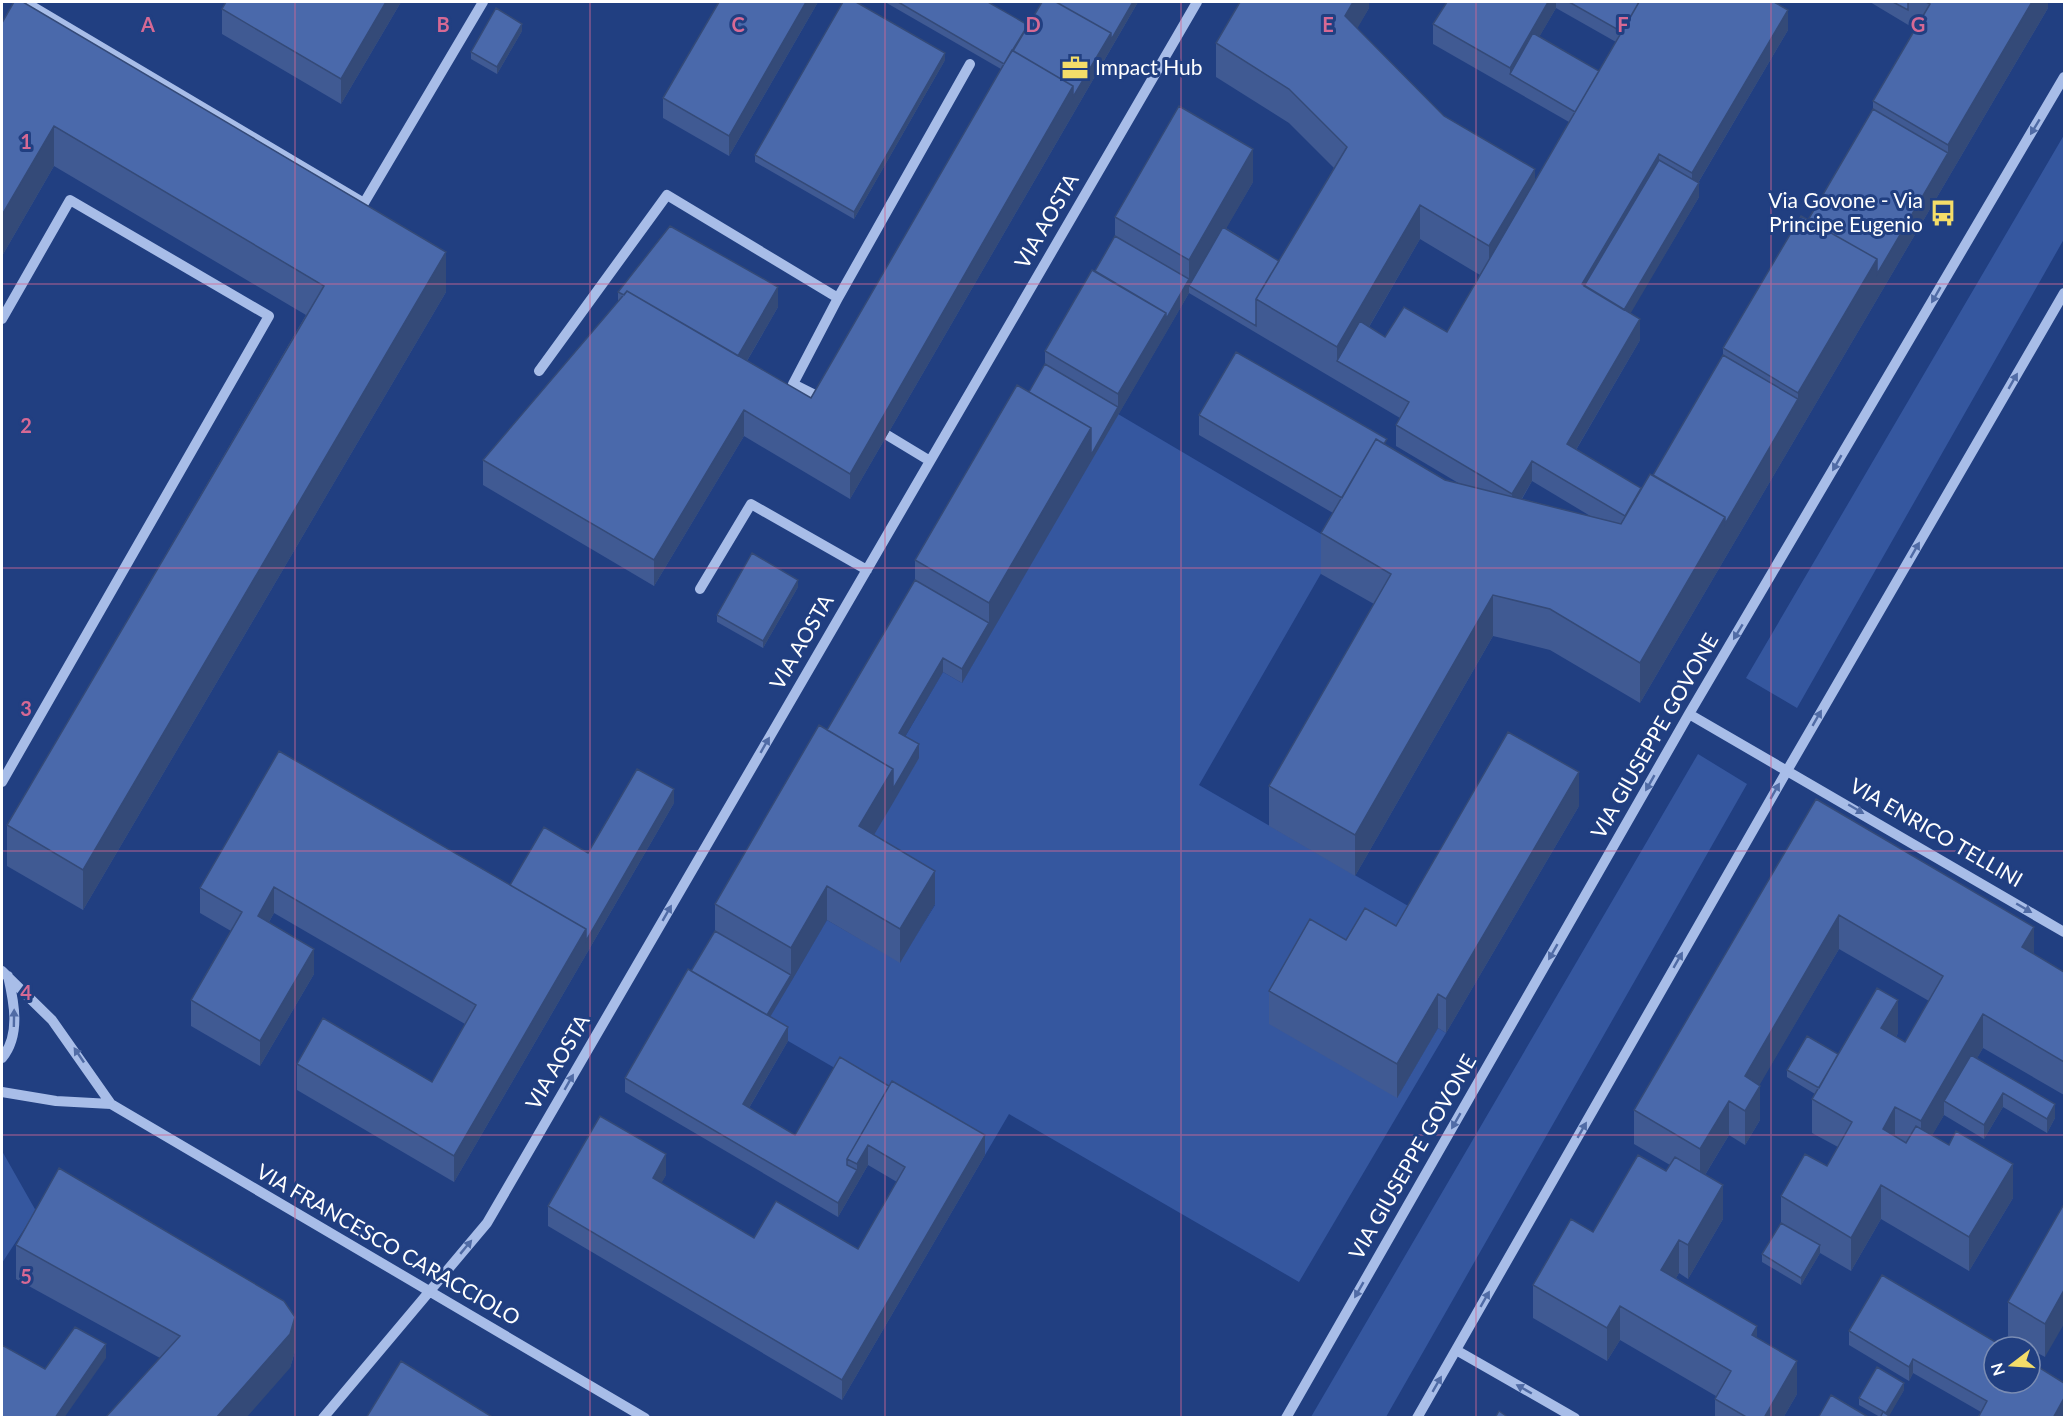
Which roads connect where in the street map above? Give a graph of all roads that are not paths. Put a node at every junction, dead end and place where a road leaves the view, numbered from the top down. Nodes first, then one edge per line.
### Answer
1 (25, 2) edge
2 (483, 2) edge
3 (1197, 2) edge
4 (970, 64) dead end
5 (2064, 77) edge
6 (2064, 293) edge
7 (838, 298) junction
8 (2, 319) edge
9 (539, 371) dead end
10 (825, 400) edge
11 (887, 435) edge
12 (930, 460) junction
13 (867, 570) junction
14 (700, 589) dead end
15 (1689, 714) junction
16 (1788, 769) junction
17 (2, 782) edge
18 (2064, 932) edge
19 (5, 974) edge
20 (2, 1058) edge
21 (2, 1092) edge
22 (111, 1104) junction
23 (429, 1292) junction
24 (1456, 1350) junction
25 (323, 1418) edge
26 (645, 1418) edge
27 (1286, 1418) edge
28 (1417, 1418) edge
29 (1575, 1418) edge

1 - 2 street
3 - 12 street, VIA AOSTA
4 - 7 street
5 -> 15 street, VIA GIUSEPPE GOVONE
16 -> 6 street
7 - 9 street
7 - 10 street
8 - 17 street
11 - 12 street
12 - 13 street, VIA AOSTA
13 - 14 street
23 -> 13 street, VIA AOSTA
15 - 16 street, VIA ENRICO TELLINI
15 -> 27 street, VIA GIUSEPPE GOVONE
16 -> 18 street, VIA ENRICO TELLINI
24 -> 16 street
20 -> 19 street
22 -> 19 street, VIA FRANCESCO CARACCIOLO
21 - 22 street, VIA FRANCESCO CARACCIOLO
22 - 23 street, VIA FRANCESCO CARACCIOLO
23 - 25 street, VIA AOSTA
23 - 26 street, VIA FRANCESCO CARACCIOLO
28 -> 24 street
29 -> 24 street

